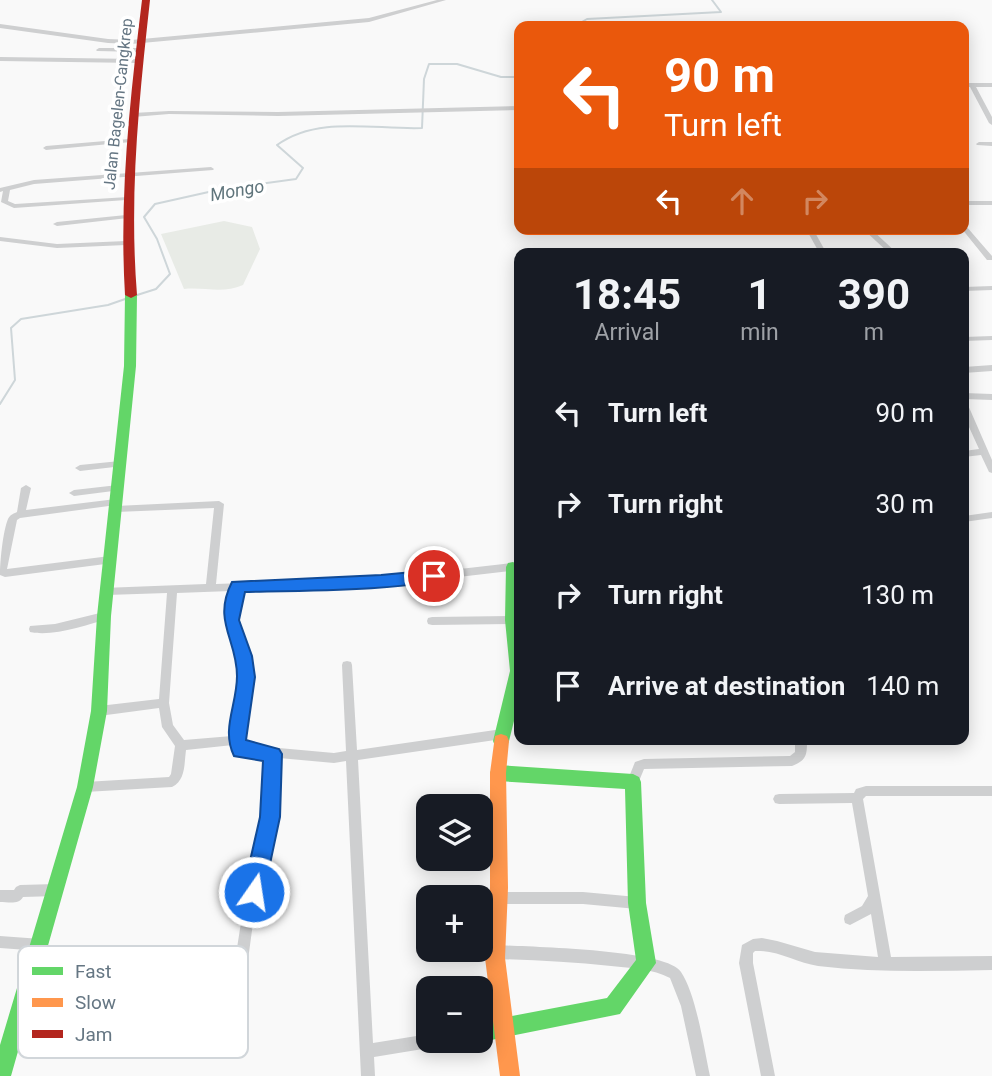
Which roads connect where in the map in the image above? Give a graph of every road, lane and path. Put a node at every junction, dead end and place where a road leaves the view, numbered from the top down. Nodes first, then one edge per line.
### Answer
1 (146, 0) edge
2 (443, 0) edge
3 (0, 26) edge
4 (99, 50) dead end
5 (140, 51) junction
6 (0, 60) edge
7 (969, 85) edge
8 (992, 85) edge
9 (969, 86) edge
10 (514, 108) edge
11 (988, 110) edge
12 (133, 116) junction
13 (992, 123) edge
14 (129, 141) junction
15 (979, 144) dead end
16 (992, 144) edge
17 (46, 148) dead end
18 (211, 169) dead end
19 (126, 173) junction
20 (3, 189) edge
21 (126, 198) junction
22 (969, 203) edge
23 (992, 203) edge
24 (126, 217) junction
25 (57, 224) dead end
26 (969, 233) edge
27 (873, 235) edge
28 (0, 239) edge
29 (126, 243) junction
30 (888, 248) edge
31 (990, 258) dead end
32 (992, 288) edge
33 (969, 289) edge
34 (992, 338) edge
35 (969, 339) edge
36 (992, 368) edge
37 (969, 370) edge
38 (969, 396) edge
39 (992, 397) edge
40 (969, 417) edge
41 (983, 452) junction
42 (969, 453) edge
43 (120, 464) junction
44 (80, 468) dead end
45 (992, 470) edge
46 (26, 488) dead end
47 (74, 493) dead end
48 (117, 500) junction
49 (21, 514) junction
50 (992, 515) edge
51 (969, 518) edge
52 (110, 560) junction
53 (514, 567) edge
54 (238, 586) junction
55 (211, 587) junction
56 (172, 589) junction
57 (107, 592) junction
58 (514, 594) edge
59 (104, 616) junction
60 (512, 620) junction
61 (432, 621) dead end
62 (34, 629) dead end
63 (514, 635) edge
64 (347, 665) dead end
65 (514, 690) edge
66 (163, 703) junction
67 (99, 711) junction
68 (502, 734) junction
69 (237, 740) junction
70 (180, 745) junction
71 (802, 745) edge
72 (273, 754) junction
73 (351, 755) junction
74 (498, 773) junction
75 (633, 782) junction
76 (85, 787) junction
77 (992, 791) edge
78 (857, 798) junction
79 (779, 799) dead end
80 (56, 890) junction
81 (0, 896) edge
82 (874, 897) junction
83 (498, 898) junction
84 (637, 903) junction
85 (850, 919) dead end
86 (0, 942) edge
87 (41, 945) joint
88 (244, 946) edge
89 (496, 952) junction
90 (646, 962) junction
91 (992, 963) edge
92 (886, 964) junction
93 (18, 1019) edge
94 (502, 1029) junction
95 (493, 1030) edge
96 (14, 1032) junction
97 (18, 1032) edge
98 (416, 1043) edge
99 (367, 1051) junction
100 (1, 1074) edge
101 (368, 1076) edge
102 (510, 1076) edge
103 (703, 1076) edge
104 (768, 1076) edge

1 - 5 main road, Jalan Bagelen-Cangkrep
2 - 5 street
3 - 5 street
4 - 5 street
5 - 6 street
5 - 12 main road, Jalan Bagelen-Cangkrep
7 - 8 street
9 - 11 street
10 - 12 street
11 - 13 street
12 - 14 main road, Jalan Bagelen-Cangkrep
14 - 17 street
14 - 19 main road, Jalan Bagelen-Cangkrep
15 - 16 street
18 - 19 street
19 - 20 street
19 - 21 main road, Jalan Bagelen-Cangkrep
20 - 21 street
21 - 24 main road, Jalan Bagelen-Cangkrep
22 - 23 street
24 - 25 street
24 - 29 main road, Jalan Bagelen-Cangkrep
26 - 31 street
27 - 30 street
28 - 29 street
29 - 43 main road, Jalan Bagelen-Cangkrep
32 - 33 street
34 - 35 street
36 - 37 street
38 - 39 street
40 - 41 street
41 - 42 street
41 - 45 street
43 - 44 street
43 - 48 main road, Jalan Bagelen-Cangkrep
46 - 49 street
47 - 48 street
48 - 49 street
48 - 52 main road, Jalan Bagelen-Cangkrep
48 - 55 street
49 - 52 street
50 - 51 street
52 - 57 main road, Jalan Bagelen-Cangkrep
53 - 54 street
54 - 55 street
54 - 69 street
55 - 56 street
56 - 57 street
56 - 66 street
57 - 59 main road, Jalan Bagelen-Cangkrep
58 - 60 main road
59 - 62 street
59 - 67 main road, Jalan Bagelen-Cangkrep
60 - 61 street
60 - 63 main road
64 - 73 street
65 - 68 main road
66 - 67 street
66 - 70 street
67 - 76 main road, Jalan Bagelen-Cangkrep
68 - 73 street
68 - 74 main road
69 - 70 street
69 - 72 street
70 - 76 street
71 - 75 street
72 - 73 street
72 - 88 street
73 - 99 street
74 - 75 main road
74 - 83 main road
75 - 84 main road
76 - 80 main road, Jalan Bagelen-Cangkrep
77 - 78 street
78 - 79 street
78 - 82 street
80 - 81 street
80 - 87 main road, Jalan Bagelen-Cangkrep
82 - 85 street
82 - 92 street
83 - 84 street
83 - 89 main road
84 - 90 main road
86 - 87 street
89 - 90 street
89 - 94 main road
90 - 94 main road
90 - 103 street
91 - 92 street
92 - 104 street
93 - 96 main road, Jalan Bagelen-Cangkrep
94 - 95 main road
94 - 102 main road
96 - 97 street
96 - 100 main road, Jalan Bagelen-Cangkrep
98 - 99 street
99 - 101 street

